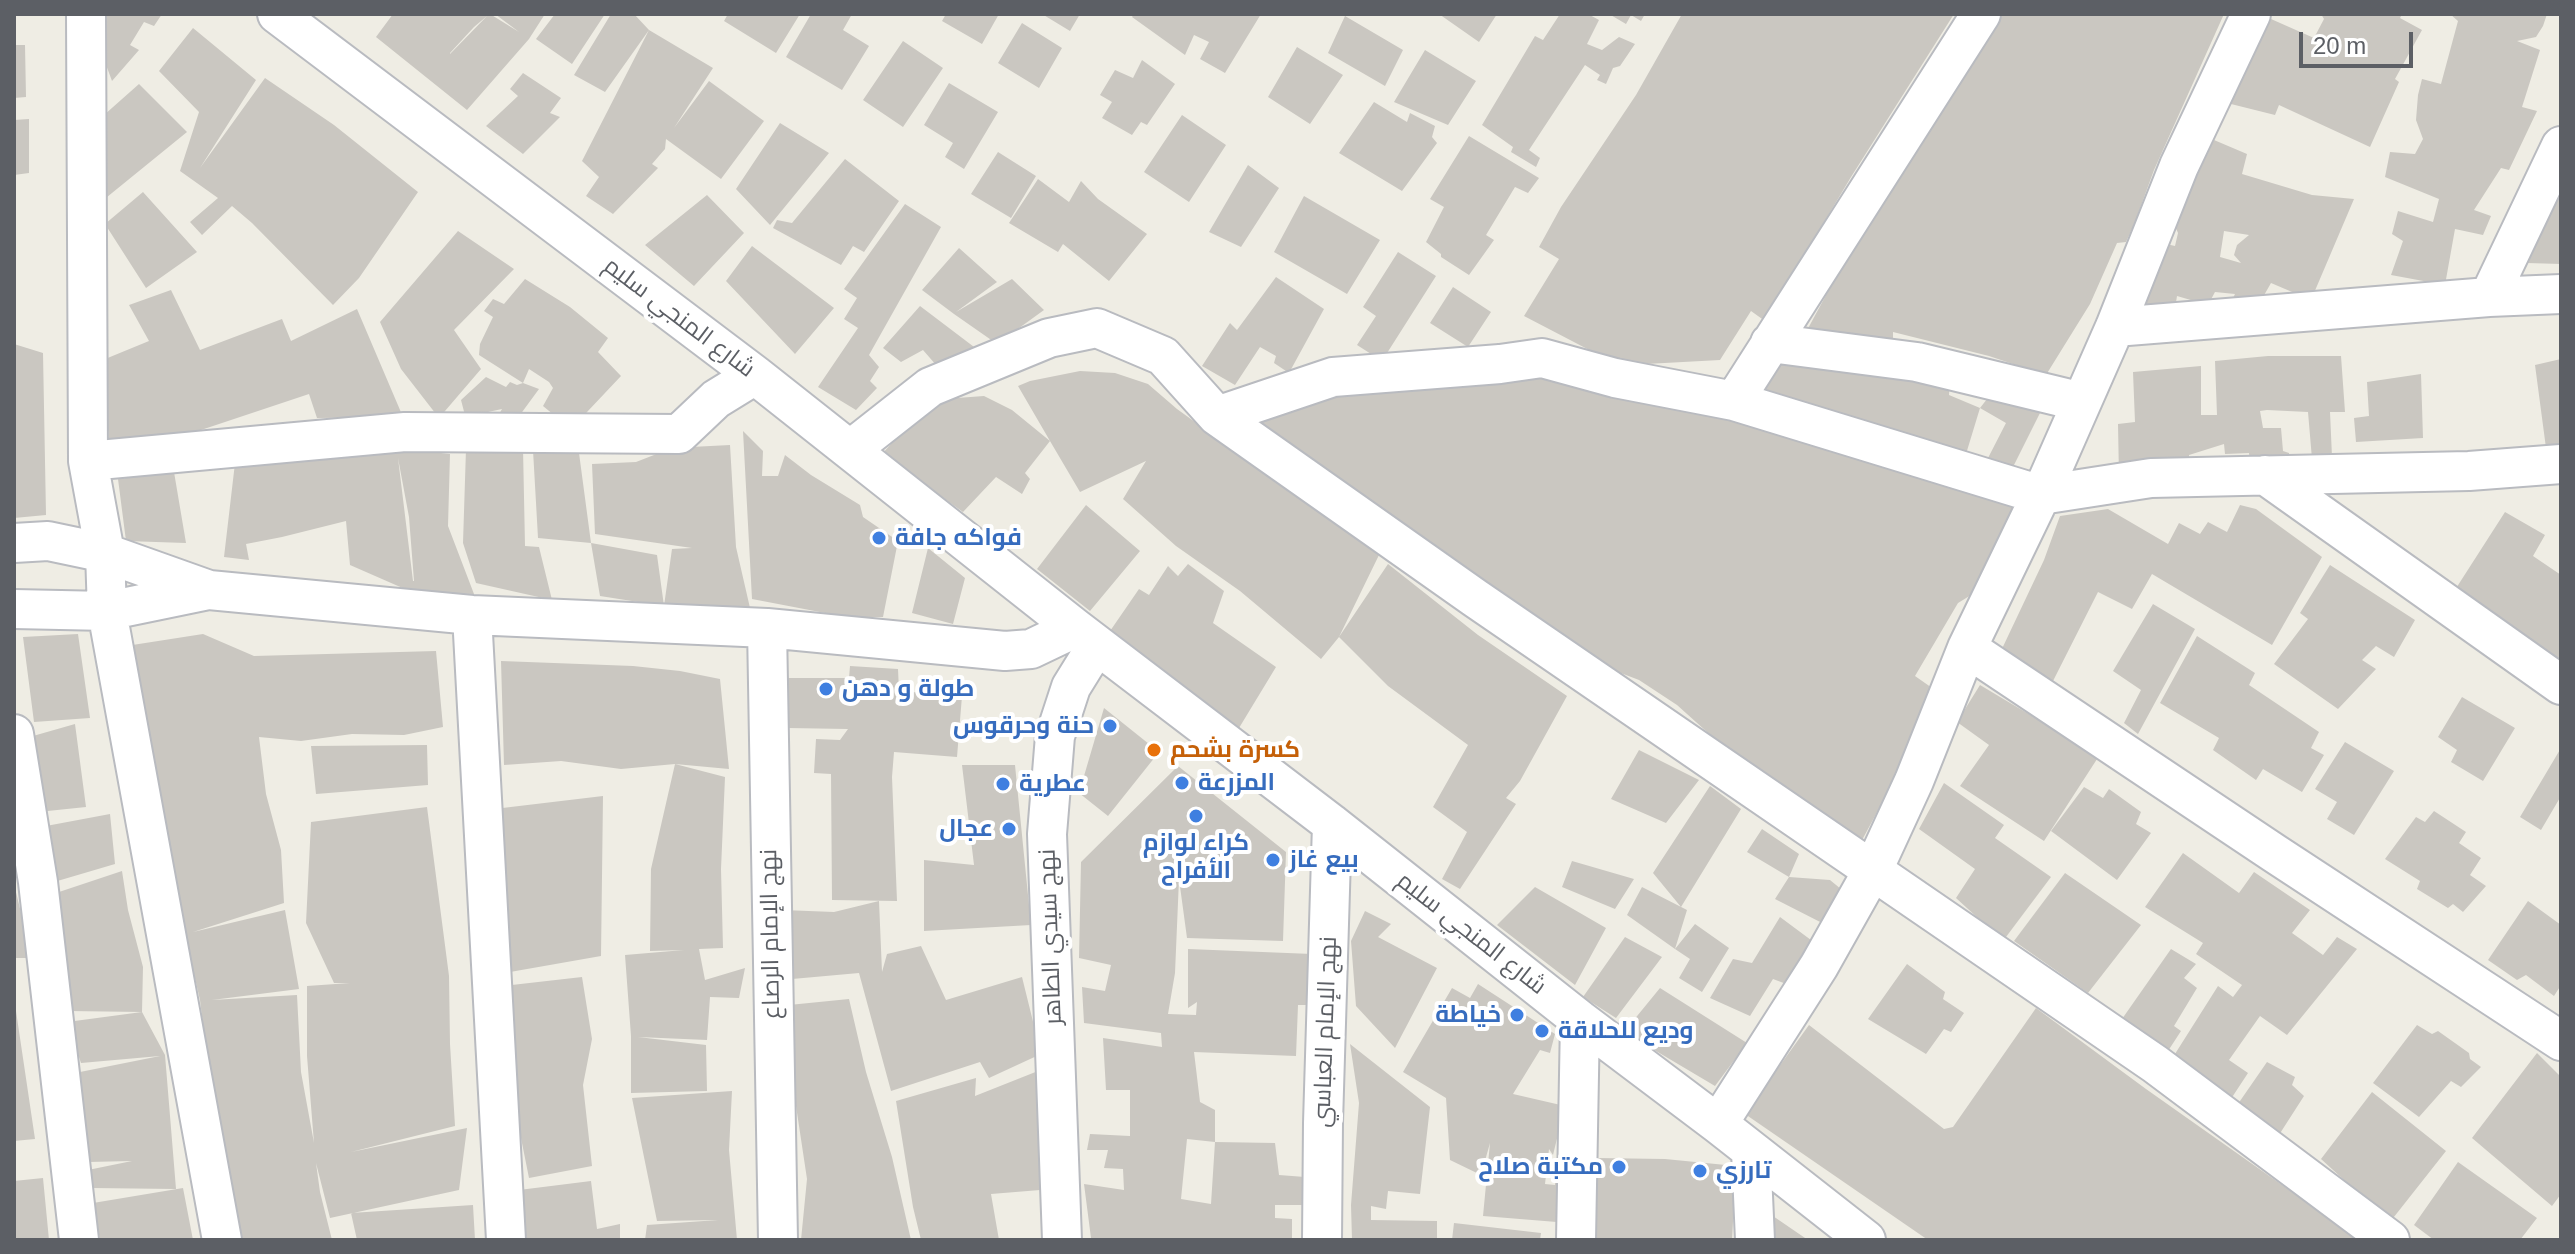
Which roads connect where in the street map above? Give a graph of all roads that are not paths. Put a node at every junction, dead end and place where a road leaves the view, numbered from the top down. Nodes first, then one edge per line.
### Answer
1 (86, 14) edge
2 (277, 14) edge
3 (1981, 14) edge
4 (2251, 14) edge
5 (318, 26) edge
6 (2561, 146) edge
7 (2561, 294) edge
8 (2489, 297) junction
9 (2115, 327) junction
10 (1770, 343) junction
11 (755, 375) junction
12 (1734, 401) junction
13 (2082, 402) junction
14 (1217, 416) junction
15 (850, 450) junction
16 (88, 461) junction
17 (2561, 464) edge
18 (2265, 475) junction
19 (2041, 495) junction
20 (14, 543) edge
21 (105, 553) junction
22 (209, 590) junction
23 (14, 609) edge
24 (107, 611) junction
25 (472, 615) junction
26 (767, 628) junction
27 (1086, 637) junction
28 (1967, 648) junction
29 (2561, 685) edge
30 (14, 734) edge
31 (1332, 824) junction
32 (1873, 870) junction
33 (1580, 1020) junction
34 (2561, 1041) edge
35 (1718, 1124) junction
36 (1751, 1151) junction
37 (79, 1240) edge
38 (222, 1240) edge
39 (506, 1240) edge
40 (778, 1240) edge
41 (1062, 1240) edge
42 (1322, 1240) edge
43 (1576, 1240) edge
44 (1755, 1240) edge
45 (1866, 1240) edge
46 (2390, 1240) edge

1 - 16 street
2 - 5 street, شارع المنجي سليم
3 - 10 street
4 - 9 street
5 - 11 street, شارع المنجي سليم
6 - 8 street
7 - 8 street
8 - 9 street
9 - 13 street
10 - 12 street
10 - 13 street
11 - 15 street, شارع المنجي سليم
11 - 16 street
12 - 14 street
12 - 19 street
13 - 19 street
14 - 15 street
14 - 32 street
15 - 27 street, شارع المنجي سليم
16 - 21 street
17 - 18 street
18 - 19 street
18 - 29 street
19 - 28 street
20 - 21 street
21 - 22 street
21 - 24 street
22 - 24 street
22 - 25 street
23 - 24 street
24 - 38 street
25 - 26 street
25 - 39 street
26 - 27 street
26 - 40 street, نهج الإمام الرصاع
27 - 31 street, شارع المنجي سليم
27 - 41 street, نهج سيدي الطاهر
28 - 32 street
28 - 34 street
30 - 37 street
31 - 33 street, شارع المنجي سليم
31 - 42 street, نهج الإمام العباسي
32 - 35 street
32 - 46 street
33 - 35 street, شارع المنجي سليم
33 - 43 street
35 - 36 street, شارع المنجي سليم
36 - 44 street
36 - 45 street, شارع المنجي سليم

